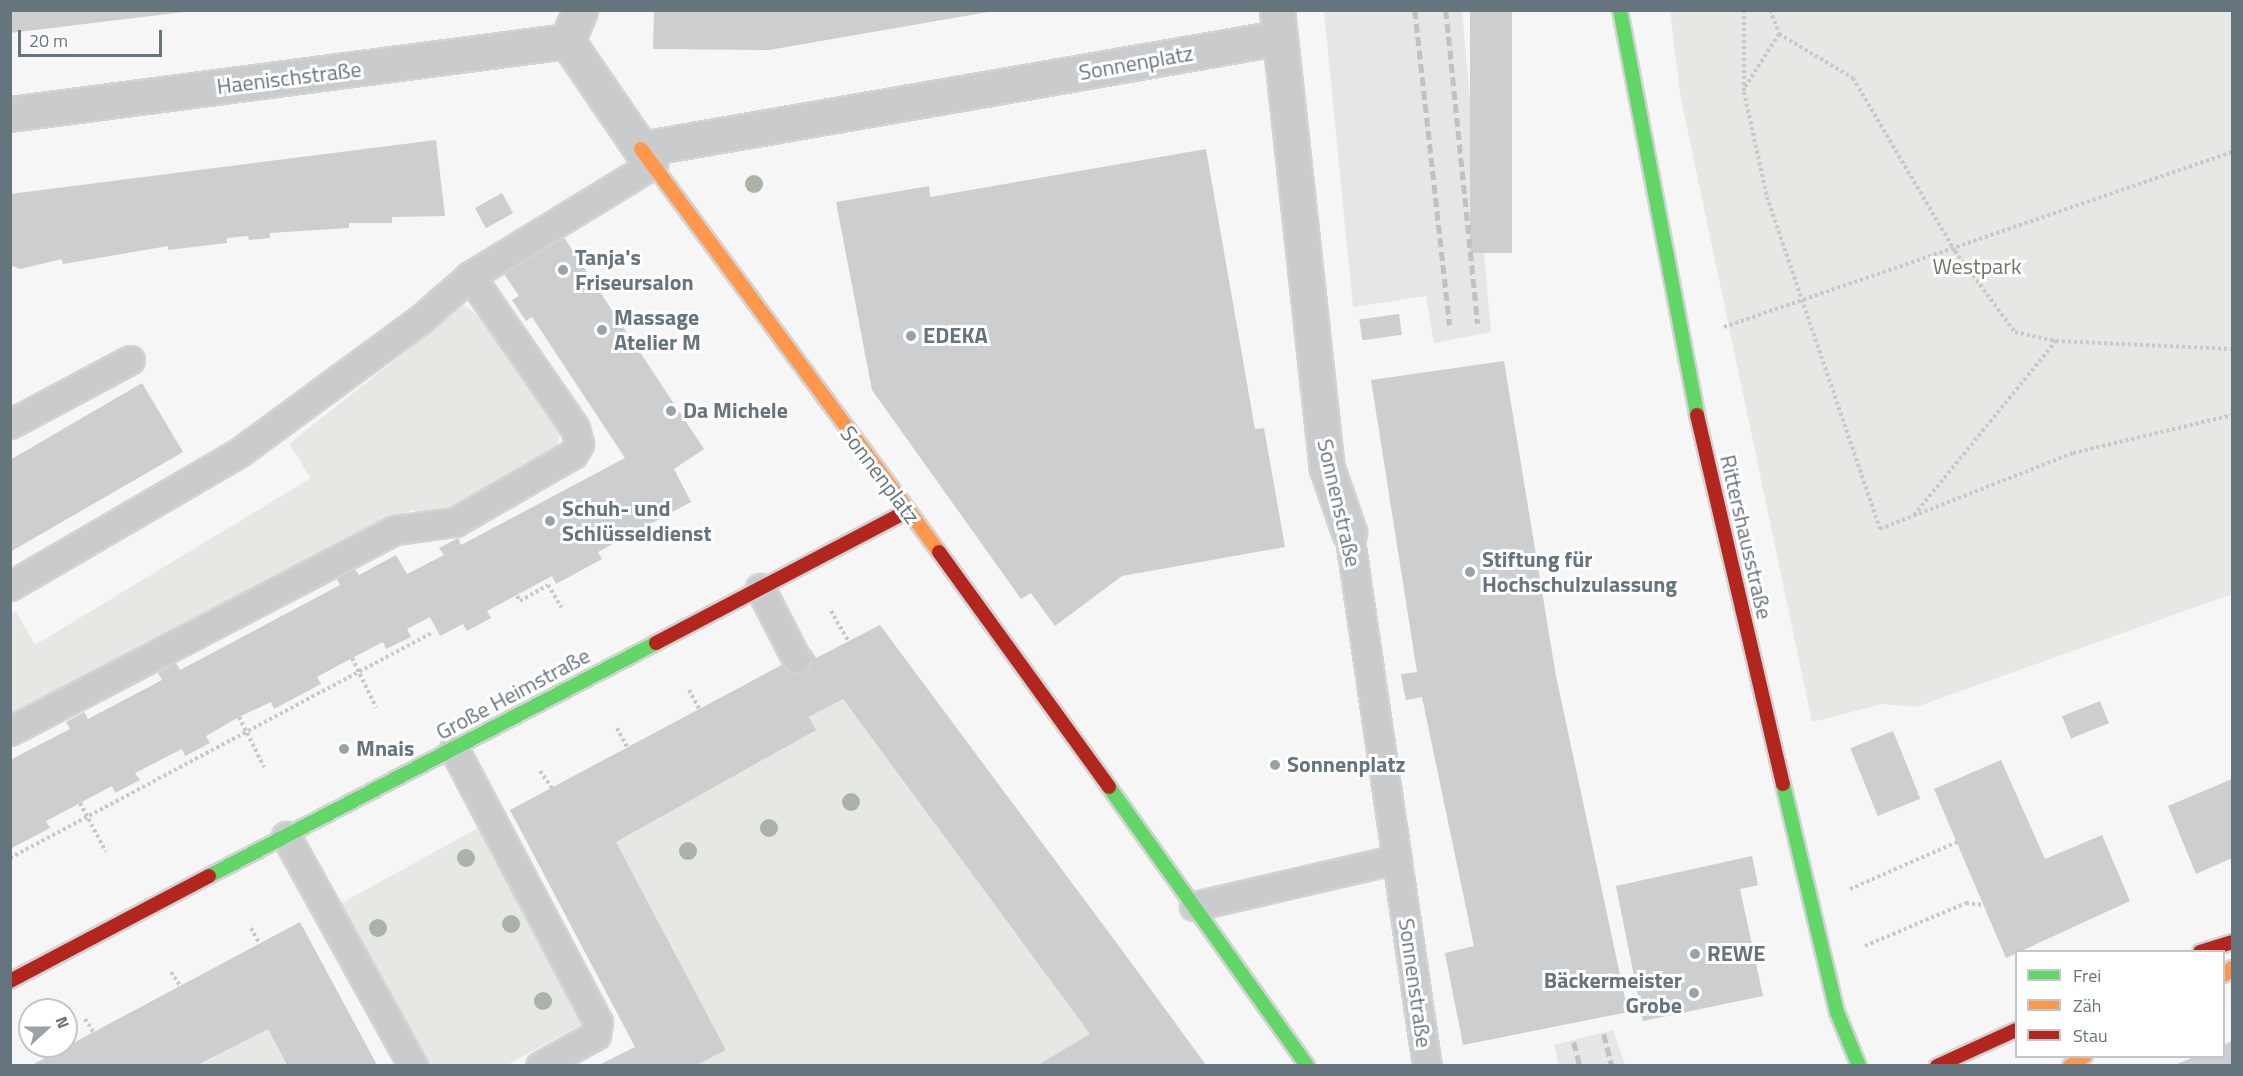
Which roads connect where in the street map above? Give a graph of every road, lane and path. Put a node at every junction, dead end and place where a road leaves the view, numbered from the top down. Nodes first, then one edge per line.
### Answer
1 (580, 10) edge
2 (1620, 10) edge
3 (1744, 10) edge
4 (1770, 10) edge
5 (1277, 24) edge
6 (1779, 34) junction
7 (567, 42) junction
8 (1744, 88) junction
9 (10, 114) edge
10 (2232, 152) edge
11 (647, 157) junction
12 (1956, 251) junction
13 (470, 276) junction
14 (1803, 300) junction
15 (2056, 341) junction
16 (1680, 342) junction
17 (2232, 349) edge
18 (130, 360) dead end
19 (2232, 415) edge
20 (10, 424) edge
21 (907, 511) junction
22 (1914, 516) junction
23 (1349, 532) joint
24 (10, 586) edge
25 (760, 588) junction
26 (517, 596) dead end
27 (561, 607) dead end
28 (831, 611) dead end
29 (434, 633) dead end
30 (848, 641) dead end
31 (352, 658) dead end
32 (796, 658) dead end
33 (359, 672) junction
34 (688, 690) dead end
35 (376, 707) dead end
36 (699, 709) dead end
37 (239, 717) dead end
38 (618, 728) dead end
39 (10, 731) edge
40 (246, 732) junction
41 (627, 747) dead end
42 (454, 749) junction
43 (264, 767) dead end
44 (540, 771) dead end
45 (552, 788) dead end
46 (80, 802) dead end
47 (88, 817) junction
48 (286, 836) junction
49 (1957, 842) dead end
50 (106, 852) dead end
51 (10, 858) edge
52 (1397, 859) junction
53 (1863, 884) dead end
54 (1983, 905) dead end
55 (1194, 906) junction
56 (251, 928) dead end
57 (1878, 940) dead end
58 (2232, 942) edge
59 (259, 944) dead end
60 (2204, 950) edge
61 (171, 972) dead end
62 (10, 981) edge
63 (180, 986) dead end
64 (85, 1019) dead end
65 (2015, 1030) edge
66 (93, 1032) dead end
67 (413, 1065) edge
68 (540, 1065) edge
69 (1307, 1065) edge
70 (1427, 1065) edge
71 (1859, 1065) edge
72 (1937, 1065) edge

1 - 7 street
2 - 16 street, Rittershausstraße
3 - 8 path
4 - 6 path
5 - 11 street, Sonnenplatz
5 - 23 street, Sonnenstraße
6 - 8 path
6 - 12 path
7 - 9 street, Haenischstraße
7 - 11 street, Sonnenplatz
8 - 14 path
10 - 12 path
11 - 13 lane
11 - 21 street, Sonnenplatz
12 - 14 path
12 - 15 path
13 - 24 lane
13 - 39 lane
14 - 16 path
14 - 22 path
15 - 17 path
15 - 22 path
16 - 71 street, Rittershausstraße
18 - 20 lane
19 - 22 path
21 - 25 street, Große Heimstraße
21 - 55 street, Sonnenplatz
23 - 52 lane, Sonnenstraße
25 - 32 lane
25 - 42 street, Große Heimstraße
26 - 27 path
28 - 30 path
29 - 33 path
31 - 33 path
33 - 35 path
33 - 40 path
34 - 36 path
37 - 40 path
38 - 41 path
40 - 43 path
40 - 47 path
42 - 48 street, Große Heimstraße
42 - 68 lane
44 - 45 path
46 - 47 path
47 - 50 path
47 - 51 path
48 - 62 street, Große Heimstraße
48 - 67 lane
49 - 53 path
52 - 55 lane
52 - 70 lane, Sonnenstraße
54 - 57 path
55 - 69 street, Sonnenplatz
56 - 59 path
58 - 60 street
61 - 63 path
64 - 66 path
65 - 72 street

